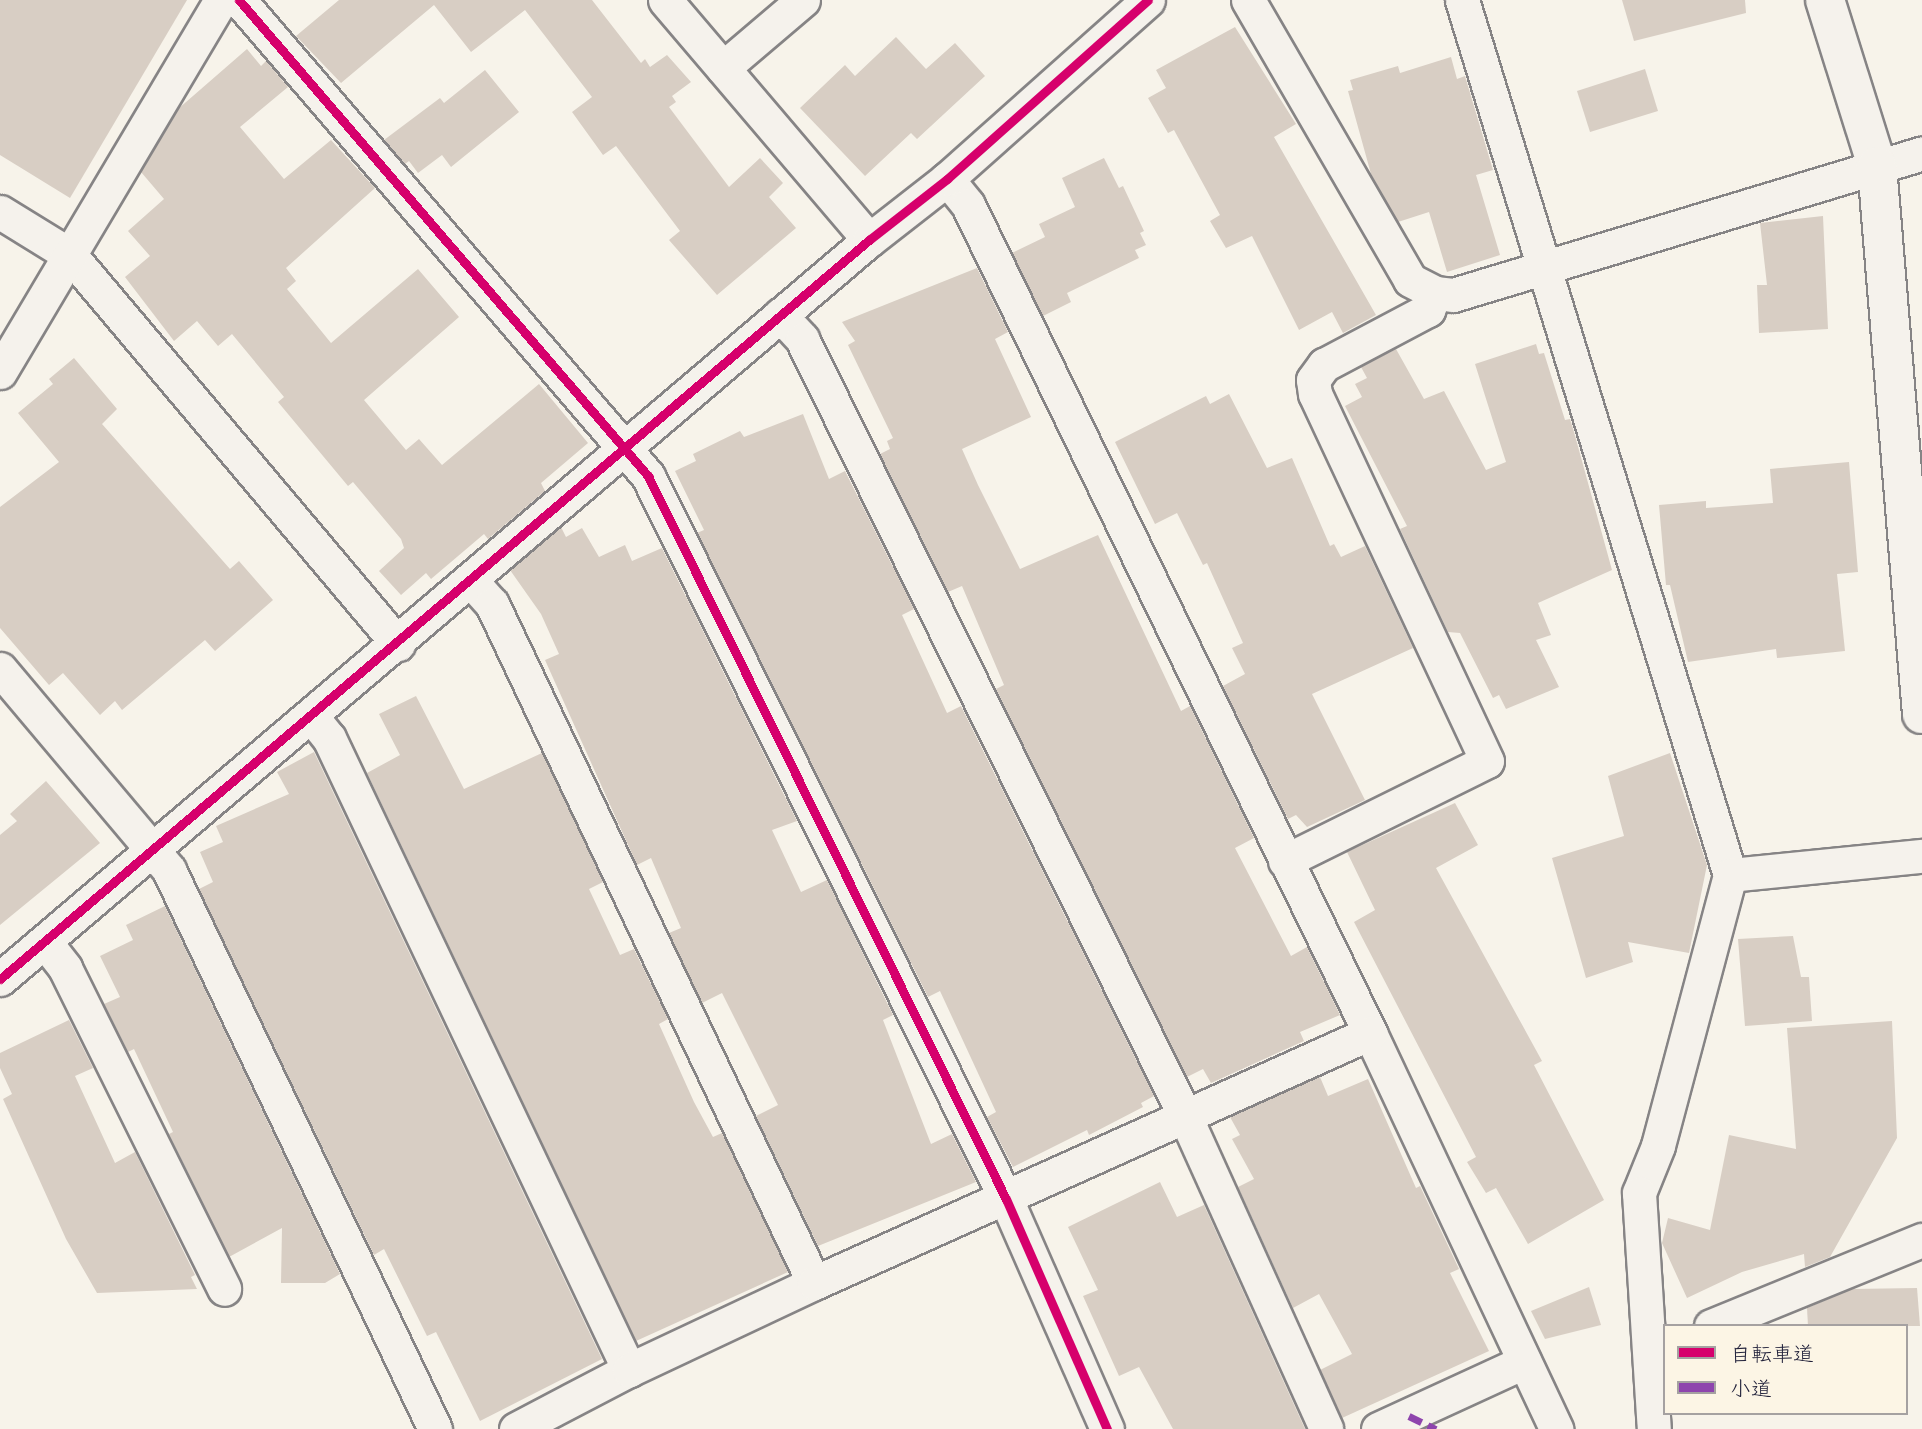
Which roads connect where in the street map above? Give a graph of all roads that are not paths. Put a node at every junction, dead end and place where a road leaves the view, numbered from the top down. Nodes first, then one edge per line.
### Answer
1 (221, 0) edge
2 (239, 0) edge
3 (665, 0) edge
4 (803, 0) edge
5 (1148, 0) edge
6 (1248, 0) edge
7 (1462, 0) edge
8 (1825, 0) edge
9 (723, 68) junction
10 (1922, 153) edge
11 (1877, 166) junction
12 (947, 179) junction
13 (0, 212) edge
14 (869, 240) junction
15 (70, 255) junction
16 (1546, 268) junction
17 (1435, 293) junction
18 (780, 315) junction
19 (0, 372) edge
20 (627, 450) junction
21 (472, 582) junction
22 (398, 644) junction
23 (0, 669) edge
24 (1922, 714) edge
25 (311, 716) junction
26 (151, 847) junction
27 (1922, 856) edge
28 (1285, 861) junction
29 (1730, 875) junction
30 (45, 942) junction
31 (0, 978) edge
32 (1370, 1033) junction
33 (1185, 1116) junction
34 (1006, 1199) junction
35 (1922, 1240) edge
36 (814, 1283) junction
37 (225, 1289) dead end
38 (1717, 1324) edge
39 (1655, 1342) edge
40 (1524, 1362) junction
41 (629, 1370) junction
42 (435, 1429) edge
43 (516, 1429) edge
44 (1107, 1429) edge
45 (1326, 1429) edge
46 (1378, 1429) edge
47 (1556, 1429) edge
48 (1654, 1429) edge

1 - 15 street
2 - 20 street
3 - 9 street
4 - 9 street
5 - 12 street
6 - 17 street
7 - 16 street
8 - 11 street
9 - 14 street
10 - 11 street
11 - 16 street
11 - 24 street
12 - 14 street
12 - 28 street
13 - 15 street
14 - 18 street
15 - 19 street
15 - 22 street
16 - 17 street
16 - 29 street
17 - 28 street
18 - 20 street
18 - 33 street
20 - 21 street
20 - 34 street
21 - 22 street
21 - 36 street
22 - 25 street
23 - 26 street
25 - 26 street
25 - 41 street
26 - 30 street
26 - 42 street
27 - 29 street
28 - 32 street
29 - 39 street
30 - 31 street
30 - 37 street
32 - 33 street
32 - 40 street
33 - 34 street
33 - 45 street
34 - 36 street
34 - 44 street
35 - 38 street
36 - 41 street
39 - 48 street
40 - 46 street
40 - 47 street
41 - 43 street

